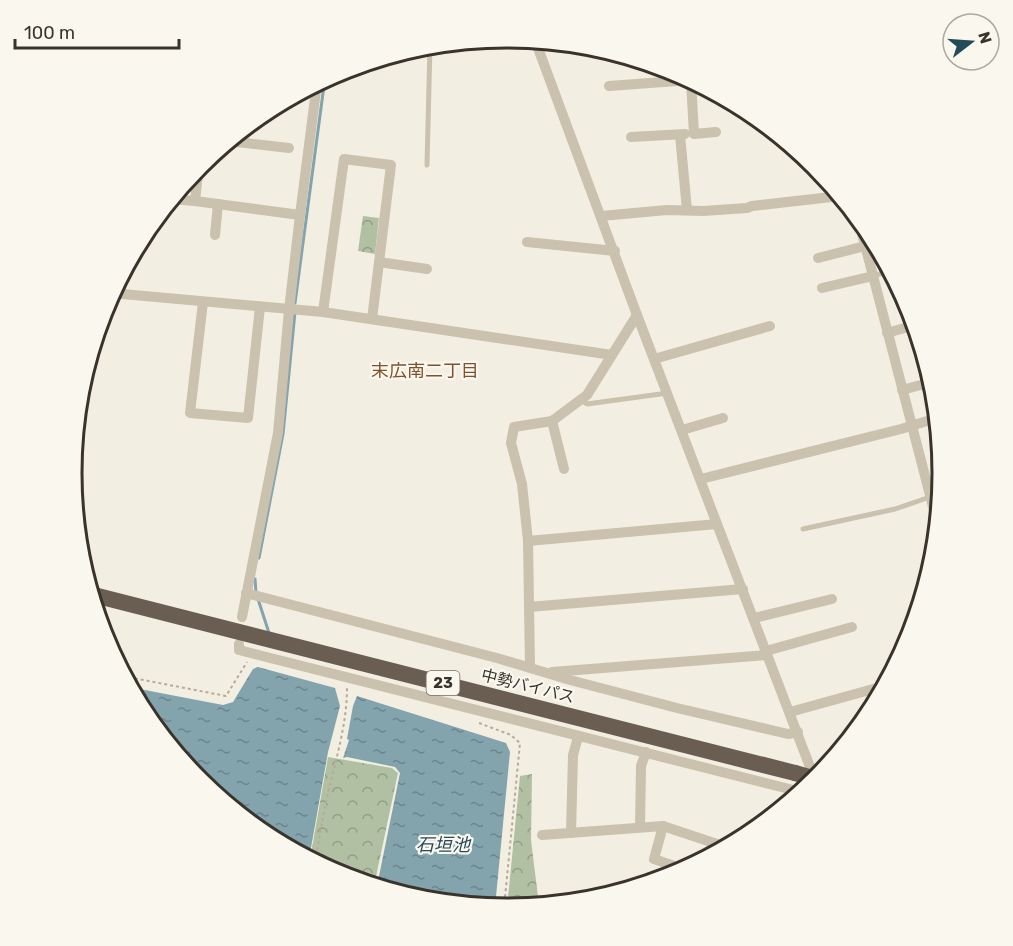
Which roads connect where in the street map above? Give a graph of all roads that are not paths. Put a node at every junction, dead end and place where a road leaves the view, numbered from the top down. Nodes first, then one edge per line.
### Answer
1 (539, 49) edge
2 (430, 55) edge
3 (673, 82) edge
4 (609, 86) dead end
5 (692, 91) edge
6 (317, 93) edge
7 (716, 132) dead end
8 (694, 134) junction
9 (680, 135) junction
10 (631, 137) dead end
11 (240, 142) edge
12 (289, 148) dead end
13 (427, 165) dead end
14 (197, 182) edge
15 (830, 197) edge
16 (181, 200) edge
17 (195, 201) junction
18 (218, 204) junction
19 (687, 210) junction
20 (300, 215) junction
21 (601, 216) junction
22 (215, 235) dead end
23 (527, 242) dead end
24 (865, 246) joint
25 (615, 251) junction
26 (818, 258) dead end
27 (379, 262) junction
28 (427, 269) dead end
29 (882, 273) edge
30 (873, 276) junction
31 (822, 288) dead end
32 (121, 294) edge
33 (203, 302) junction
34 (260, 308) junction
35 (294, 310) junction
36 (323, 312) junction
37 (637, 315) junction
38 (372, 319) junction
39 (770, 326) dead end
40 (906, 328) edge
41 (887, 333) junction
42 (612, 355) junction
43 (654, 359) junction
44 (922, 385) edge
45 (902, 390) junction
46 (668, 393) junction
47 (580, 400) junction
48 (723, 418) dead end
49 (928, 420) edge
50 (552, 421) junction
51 (910, 425) junction
52 (682, 430) junction
53 (564, 469) dead end
54 (701, 479) junction
55 (930, 497) junction
56 (931, 501) edge
57 (717, 524) junction
58 (803, 529) dead end
59 (528, 541) junction
60 (743, 589) junction
61 (246, 593) junction
62 (100, 597) edge
63 (832, 599) dead end
64 (529, 607) junction
65 (242, 617) dead end
66 (754, 618) junction
67 (852, 627) dead end
68 (239, 644) dead end
69 (767, 653) junction
70 (530, 668) junction
71 (546, 673) junction
72 (873, 689) edge
73 (790, 712) junction
74 (798, 732) junction
75 (578, 737) junction
76 (646, 752) junction
77 (812, 768) edge
78 (805, 776) edge
79 (791, 789) edge
80 (663, 826) junction
81 (640, 827) junction
82 (571, 833) junction
83 (542, 835) dead end
84 (715, 843) edge
85 (671, 865) edge

1 - 21 street
2 - 13 lane
3 - 4 street
5 - 8 street
6 - 20 street
7 - 8 street
8 - 9 street
9 - 10 street
9 - 19 street
11 - 12 street
14 - 17 street
15 - 19 street
16 - 17 street
17 - 18 street
18 - 20 street
18 - 22 street
19 - 21 street
20 - 35 street
21 - 25 street
23 - 25 street
24 - 26 street
24 - 30 street
25 - 37 street
27 - 28 street
27 - 36 street
27 - 38 street
29 - 30 lane
30 - 31 street
30 - 41 street
32 - 33 street
33 - 34 street
33 - 34 street
34 - 35 street
35 - 36 street
35 - 61 street
36 - 38 street
37 - 42 street
37 - 43 street
38 - 42 street
39 - 43 street
40 - 41 street
41 - 45 street
42 - 47 street
43 - 46 street
44 - 45 street
45 - 51 street
46 - 47 lane
46 - 52 street
47 - 50 street
48 - 52 street
49 - 51 street
50 - 53 street
50 - 59 street
51 - 54 street
51 - 55 street
52 - 54 street
54 - 57 street
55 - 56 street
55 - 58 lane
57 - 59 street
57 - 60 street
59 - 64 street
60 - 64 street
60 - 66 street
61 - 65 street
61 - 70 street
62 - 78 highway, 中勢バイパス / 23, bridge
63 - 66 street
64 - 70 street
66 - 69 street
67 - 69 street
68 - 75 street
69 - 71 street
69 - 73 street
70 - 71 street
71 - 74 street
72 - 73 street
73 - 74 street
74 - 77 street
75 - 76 street
75 - 82 street
76 - 79 street
76 - 81 street
80 - 81 street
80 - 84 street
80 - 85 street
81 - 82 street
82 - 83 street

